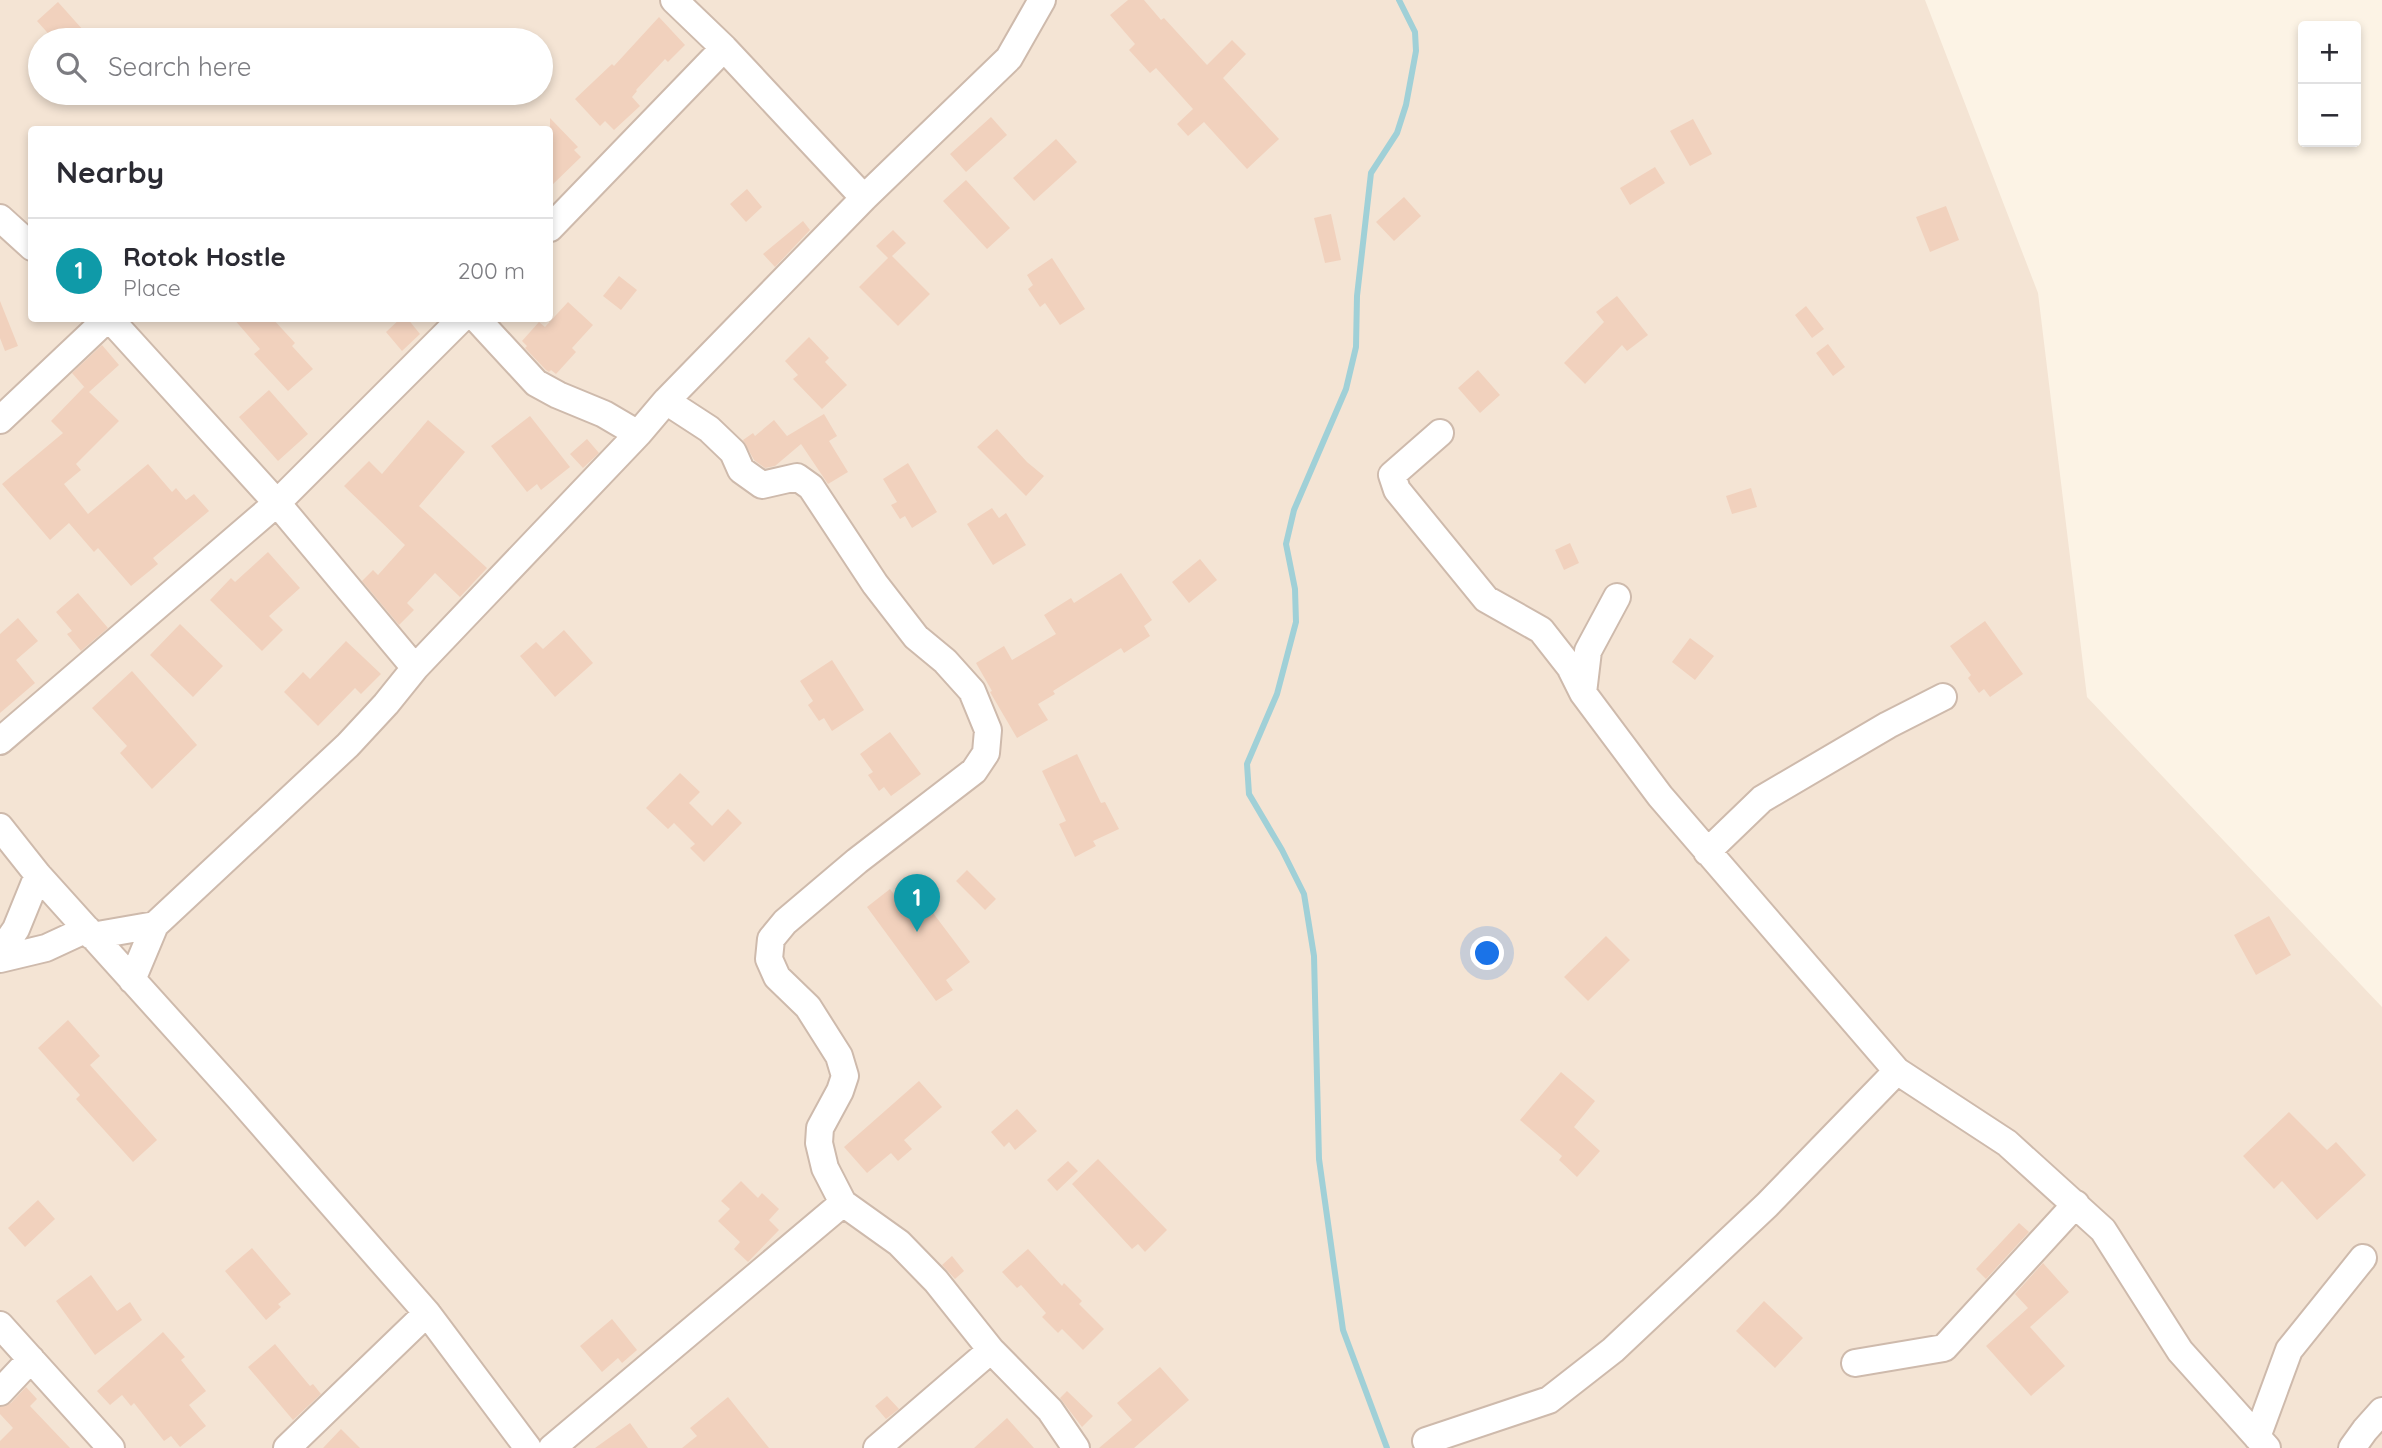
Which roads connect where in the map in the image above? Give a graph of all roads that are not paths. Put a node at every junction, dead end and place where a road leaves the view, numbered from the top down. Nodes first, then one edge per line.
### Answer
1 (674, 0) edge
2 (1042, 0) edge
3 (724, 48) junction
4 (864, 198) junction
5 (0, 218) edge
6 (553, 225) edge
7 (28, 243) edge
8 (105, 322) edge
9 (113, 322) edge
10 (458, 322) edge
11 (479, 322) edge
12 (666, 401) junction
13 (0, 420) edge
14 (1440, 433) dead end
15 (638, 434) junction
16 (277, 503) junction
17 (1617, 597) dead end
18 (415, 668) junction
19 (1583, 693) junction
20 (1943, 697) dead end
21 (0, 741) edge
22 (0, 827) edge
23 (1707, 852) junction
24 (38, 875) junction
25 (155, 925) junction
26 (90, 933) junction
27 (0, 952) edge
28 (0, 959) edge
29 (132, 980) junction
30 (1897, 1070) junction
31 (843, 1203) junction
32 (2076, 1204) junction
33 (2364, 1258) dead end
34 (427, 1313) junction
35 (0, 1325) edge
36 (991, 1349) junction
37 (31, 1359) junction
38 (1855, 1363) dead end
39 (0, 1392) edge
40 (2382, 1410) edge
41 (1426, 1441) dead end
42 (2262, 1442) edge
43 (111, 1448) edge
44 (287, 1448) edge
45 (528, 1448) edge
46 (552, 1448) edge
47 (877, 1448) edge
48 (1076, 1448) edge
49 (2352, 1448) edge

1 - 3 street
2 - 4 street
3 - 4 street
3 - 6 street
4 - 12 street
5 - 7 street
8 - 13 street
9 - 16 street
10 - 16 street
11 - 15 street
12 - 15 street
12 - 31 street
14 - 19 street
15 - 18 street
16 - 18 street
16 - 21 street
17 - 19 street
18 - 25 street
19 - 23 street
20 - 23 street
22 - 24 street
23 - 30 street
24 - 26 street
24 - 27 street
25 - 26 street
25 - 29 street
26 - 28 street
26 - 29 street
29 - 34 street
30 - 32 street
30 - 41 street
31 - 36 street
31 - 46 street
32 - 38 street
32 - 42 street
33 - 42 street
34 - 44 street
34 - 45 street
35 - 37 street
36 - 47 street
36 - 48 street
37 - 39 street
37 - 43 street
40 - 49 street

